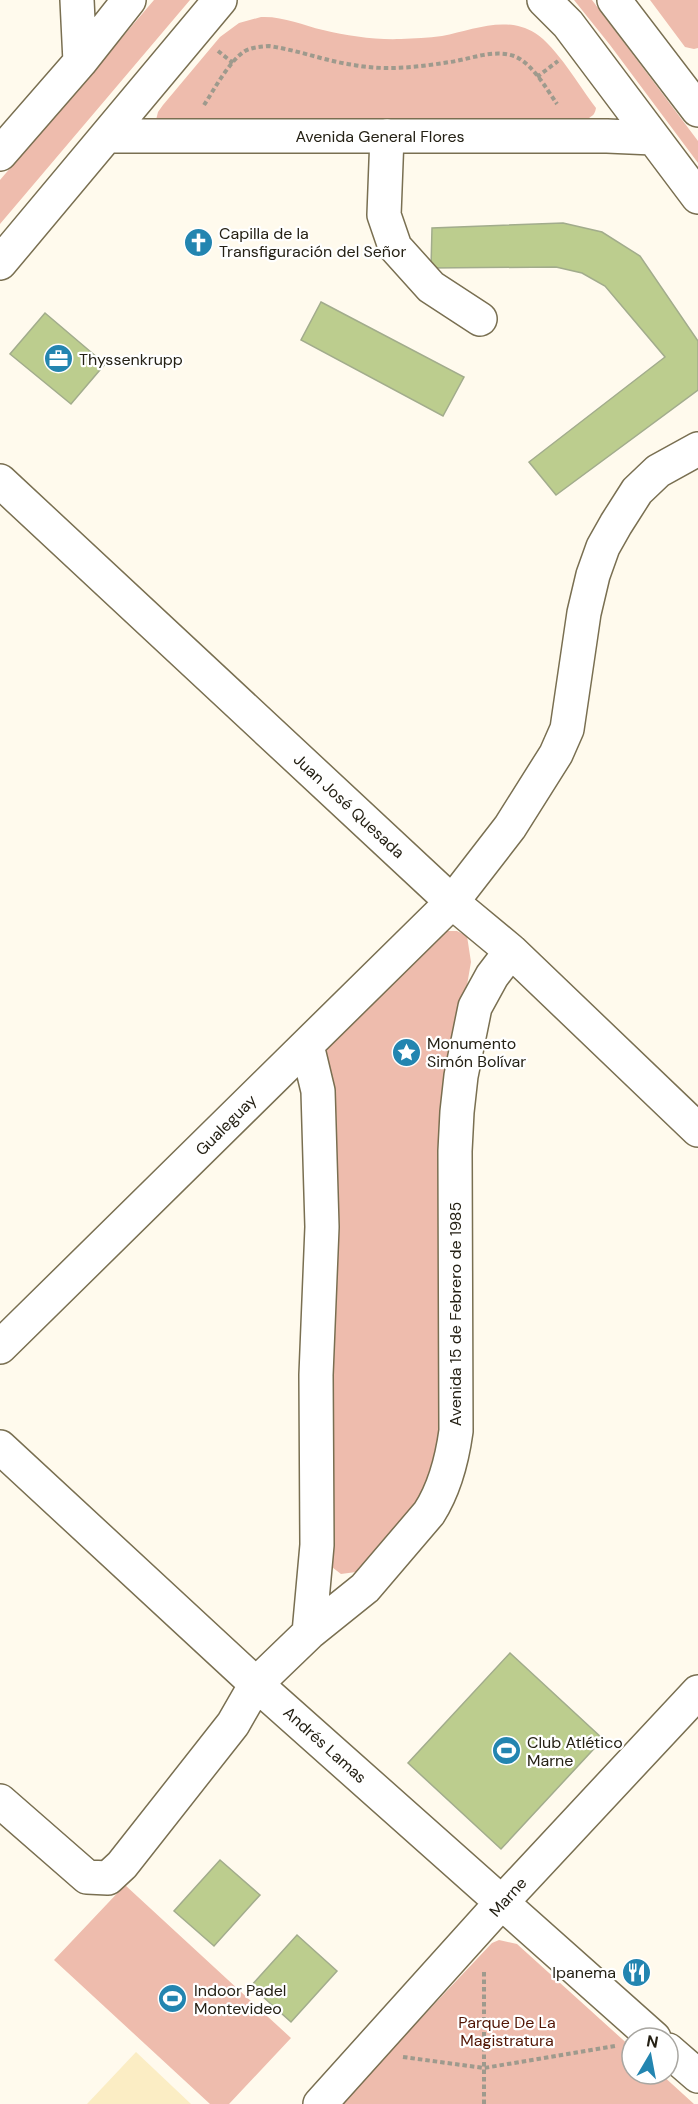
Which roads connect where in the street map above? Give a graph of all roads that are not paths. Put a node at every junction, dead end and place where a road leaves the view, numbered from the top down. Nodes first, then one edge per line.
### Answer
1 (77, 0) edge
2 (129, 0) edge
3 (220, 0) edge
4 (544, 0) edge
5 (614, 0) edge
6 (80, 62) junction
7 (698, 110) edge
8 (107, 136) junction
9 (387, 136) junction
10 (653, 138) junction
11 (0, 154) edge
12 (698, 197) edge
13 (0, 263) edge
14 (480, 319) dead end
15 (698, 449) edge
16 (0, 481) edge
17 (452, 902) junction
18 (511, 951) junction
19 (307, 1045) junction
20 (698, 1130) edge
21 (0, 1347) edge
22 (0, 1447) edge
23 (309, 1633) junction
24 (256, 1684) junction
25 (698, 1692) edge
26 (0, 1801) edge
27 (493, 1912) junction
28 (639, 2026) edge
29 (680, 2060) edge
30 (698, 2076) edge
31 (320, 2104) edge

1 - 6 street
2 - 6 street
3 - 8 street
4 - 10 street
5 - 7 street
6 - 11 street
8 - 9 street, Avenida General Flores
8 - 13 street
9 - 10 street, Avenida General Flores
9 - 14 street
10 - 12 street
15 - 17 street
16 - 17 street, Juan José Quesada
17 - 18 street, Juan José Quesada
17 - 19 street, Gualeguay
18 - 20 street, Juan José Quesada
18 - 23 street, Avenida 15 de Febrero de 1985
19 - 21 street, Gualeguay
19 - 23 street
22 - 24 street, Andrés Lamas
23 - 24 street, Avenida 15 de Febrero de 1985
24 - 26 street, Avenida 15 de Febrero de 1985
24 - 27 street, Andrés Lamas
25 - 27 street, Marne
27 - 28 street, Andrés Lamas
27 - 31 street, Marne
29 - 30 street

